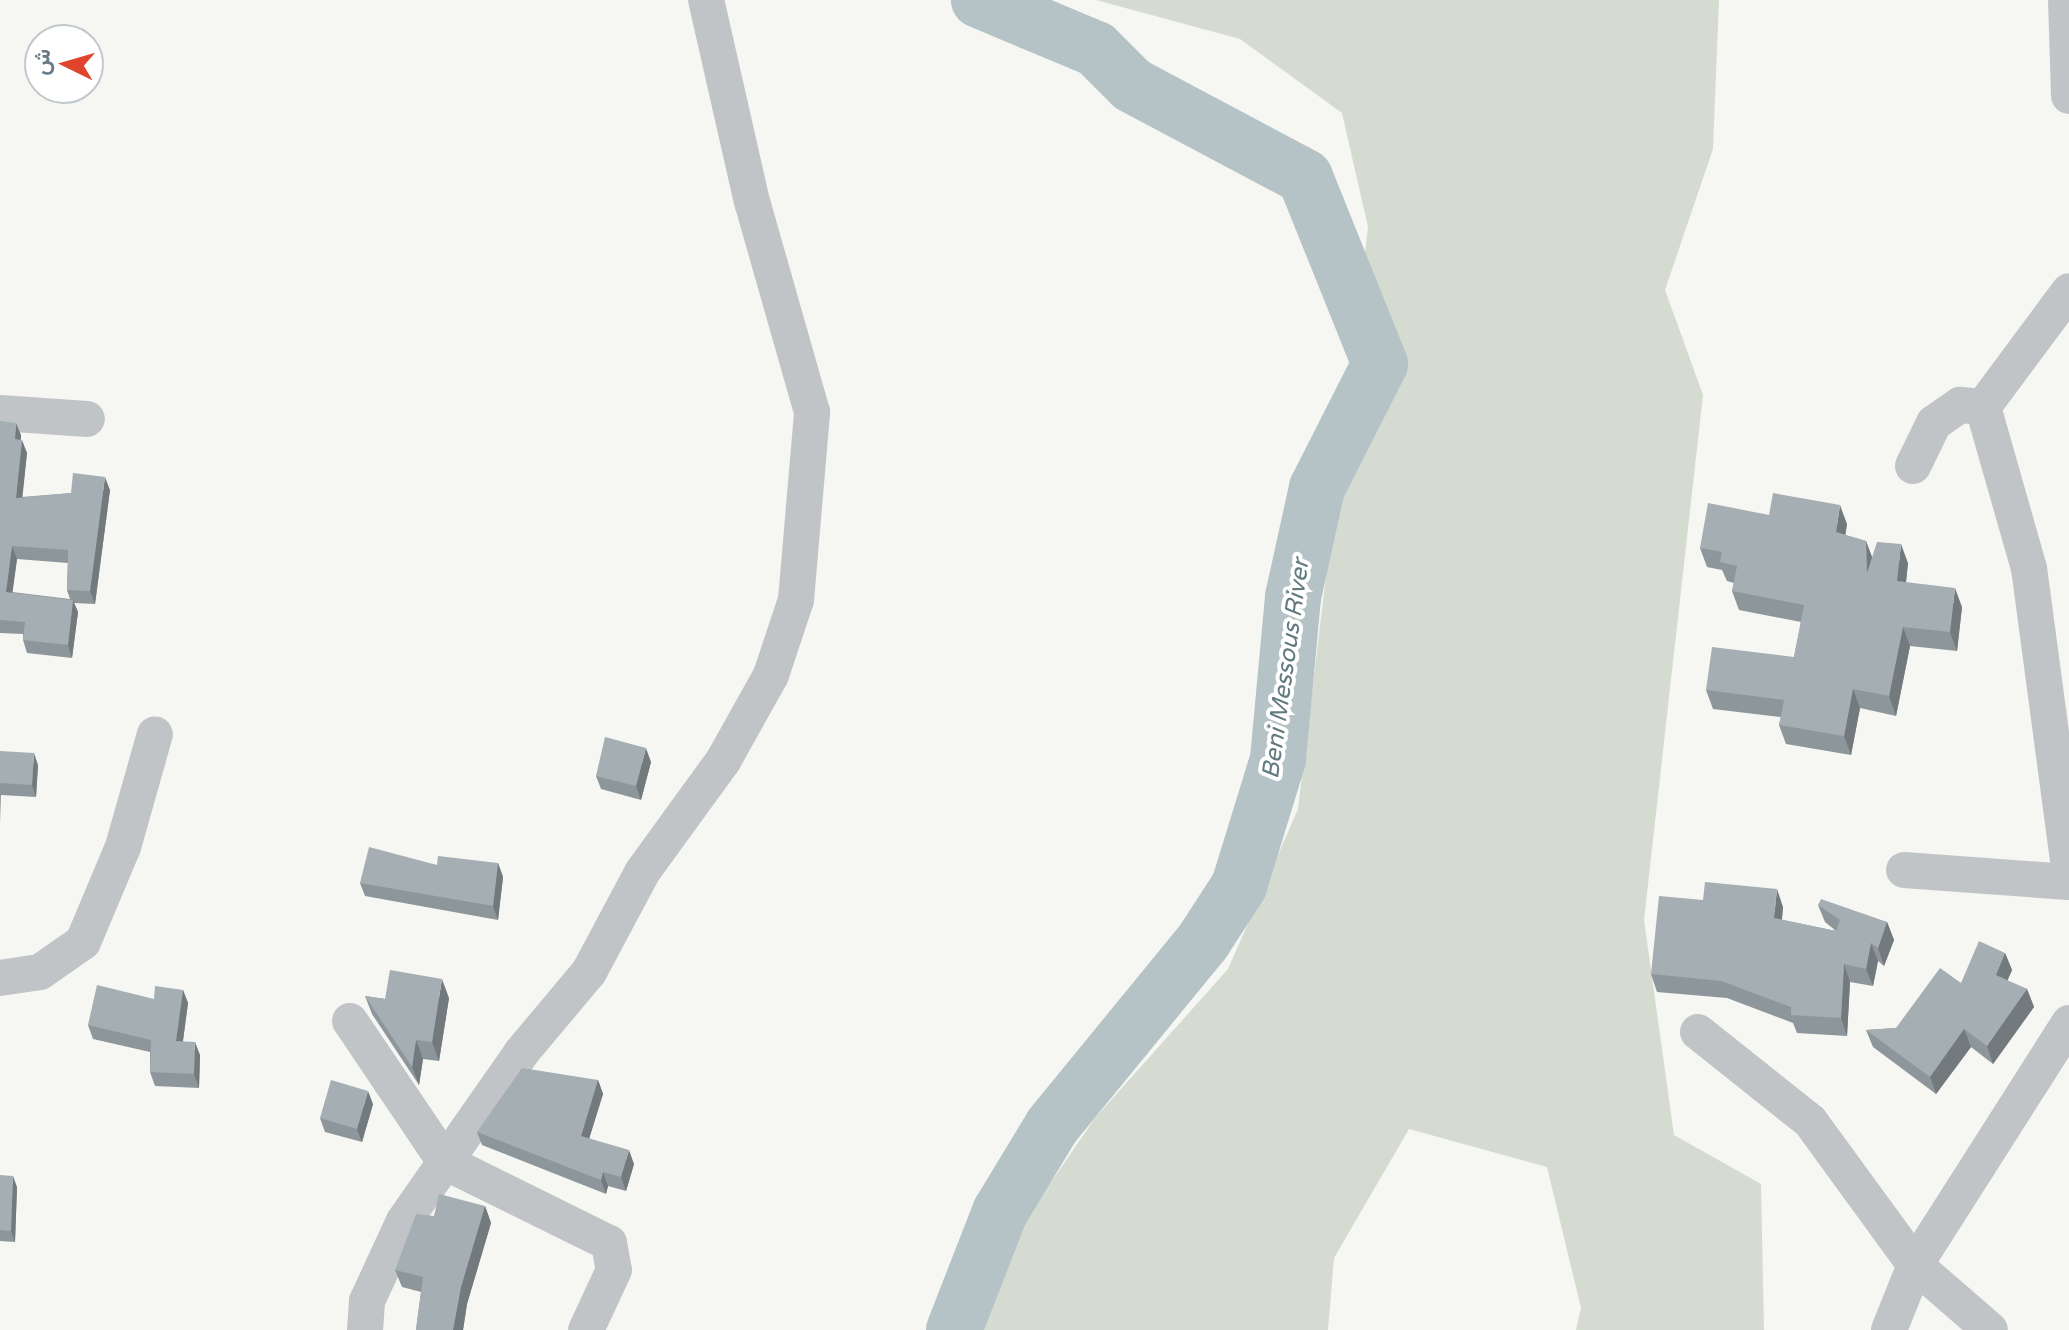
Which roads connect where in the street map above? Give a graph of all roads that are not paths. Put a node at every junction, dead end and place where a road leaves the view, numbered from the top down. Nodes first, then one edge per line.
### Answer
1 (706, 0) edge
2 (2066, 0) edge
3 (2069, 96) edge
4 (2069, 291) edge
5 (1983, 407) junction
6 (0, 413) edge
7 (87, 419) dead end
8 (1913, 466) dead end
9 (155, 734) dead end
10 (2069, 868) edge
11 (1904, 870) dead end
12 (2069, 882) edge
13 (0, 978) edge
14 (350, 1021) dead end
15 (2069, 1023) edge
16 (1698, 1032) dead end
17 (445, 1162) junction
18 (1915, 1265) junction
19 (365, 1330) edge
20 (586, 1330) edge
21 (1889, 1330) edge
22 (1990, 1330) edge

1 - 17 street
2 - 3 street
4 - 5 street
5 - 8 street
5 - 10 street
6 - 7 street
9 - 13 street
11 - 12 street
14 - 17 street
15 - 18 street
16 - 18 street
17 - 19 street
17 - 20 street
18 - 21 street
18 - 22 street

